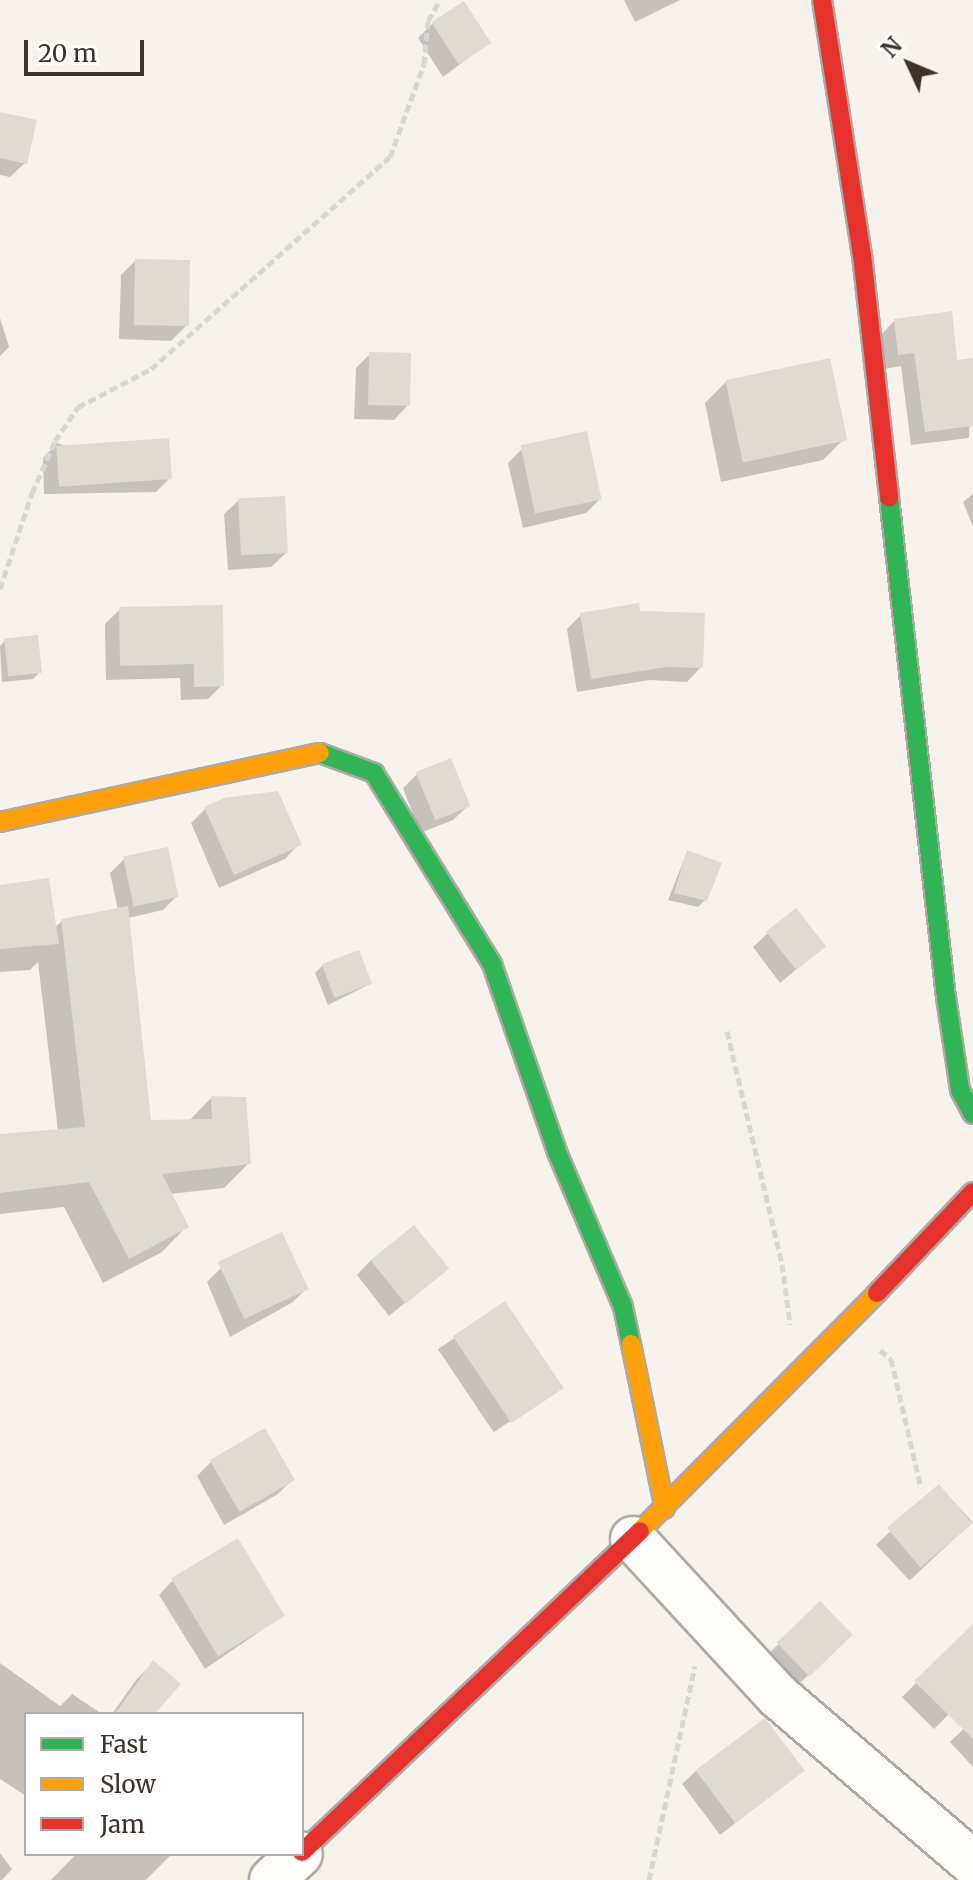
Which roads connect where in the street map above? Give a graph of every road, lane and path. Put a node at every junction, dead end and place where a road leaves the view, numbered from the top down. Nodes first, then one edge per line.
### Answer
1 (440, 0) edge
2 (822, 0) edge
3 (0, 589) edge
4 (0, 822) edge
5 (727, 1031) dead end
6 (973, 1114) edge
7 (973, 1192) edge
8 (843, 1329) junction
9 (796, 1376) junction
10 (921, 1488) dead end
11 (665, 1509) junction
12 (633, 1539) junction
13 (707, 1614) junction
14 (304, 1850) edge
15 (298, 1856) edge
16 (973, 1863) edge
17 (272, 1880) edge
18 (649, 1880) edge

1 - 3 path
2 - 6 street
4 - 11 street
5 - 9 path
7 - 8 street
8 - 9 street
8 - 10 path
9 - 11 street
11 - 12 street
12 - 13 street
12 - 14 street
13 - 16 street
13 - 18 path
15 - 17 street

